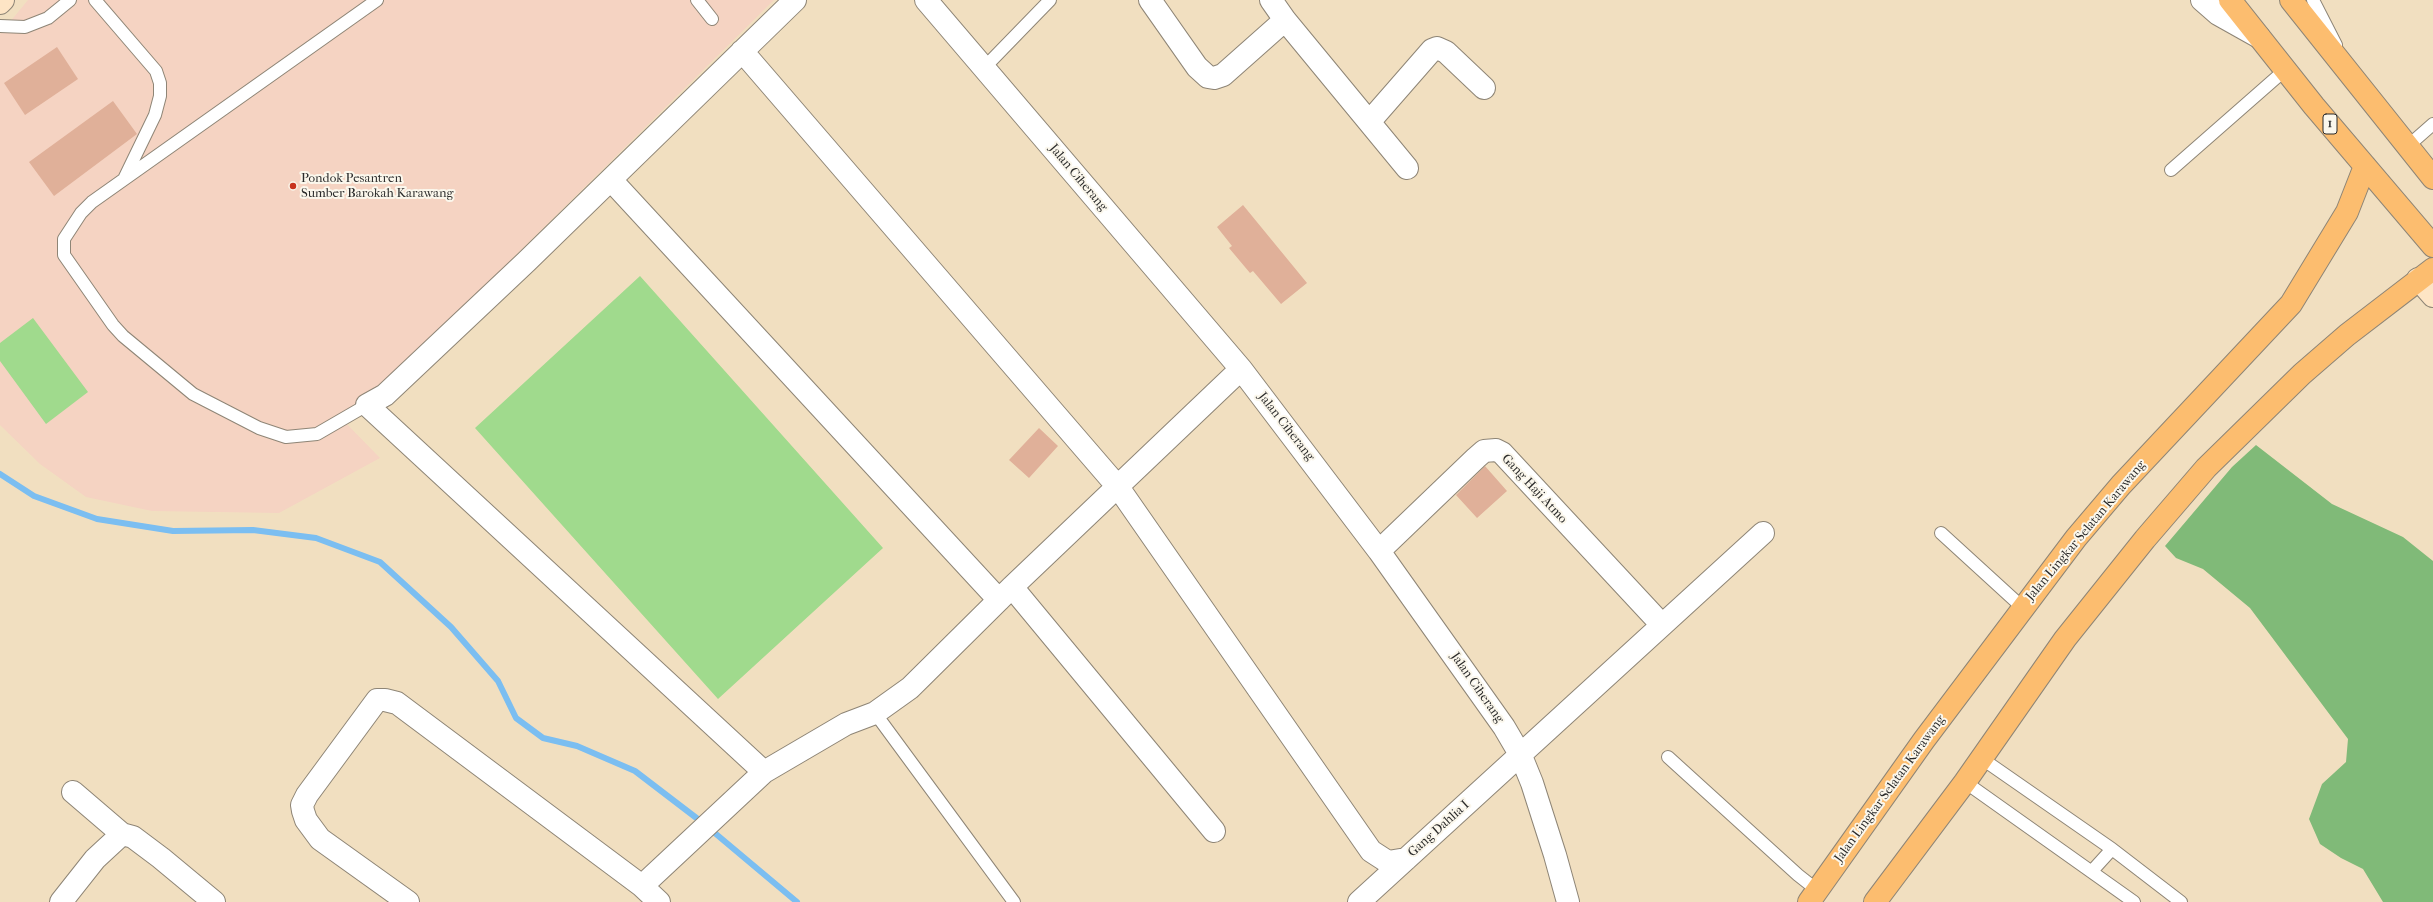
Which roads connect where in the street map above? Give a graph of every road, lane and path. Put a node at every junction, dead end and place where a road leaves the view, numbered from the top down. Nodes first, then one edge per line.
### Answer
1 (3, 0) edge
2 (70, 0) edge
3 (95, 0) edge
4 (376, 0) edge
5 (697, 0) edge
6 (795, 0) edge
7 (926, 0) edge
8 (1050, 0) edge
9 (1150, 0) edge
10 (1271, 0) edge
11 (2202, 0) edge
12 (2230, 0) edge
13 (2291, 0) edge
14 (2313, 0) edge
15 (0, 3) edge
16 (712, 19) dead end
17 (1284, 20) junction
18 (0, 26) edge
19 (2260, 37) junction
20 (742, 51) junction
21 (984, 68) junction
22 (2285, 70) junction
23 (2348, 70) junction
24 (1484, 88) dead end
25 (1370, 122) junction
26 (2433, 124) edge
27 (2408, 146) junction
28 (2365, 166) junction
29 (1407, 168) dead end
30 (2171, 170) dead end
31 (2433, 178) edge
32 (123, 180) junction
33 (611, 180) junction
34 (2433, 246) edge
35 (2426, 274) edge
36 (2433, 296) edge
37 (1241, 369) junction
38 (367, 405) junction
39 (1118, 486) junction
40 (1763, 533) dead end
41 (1941, 533) dead end
42 (1379, 551) junction
43 (1005, 593) junction
44 (2022, 607) junction
45 (1662, 625) junction
46 (875, 713) junction
47 (1520, 756) junction
48 (1668, 757) dead end
49 (1981, 758) junction
50 (764, 772) junction
51 (1965, 782) junction
52 (73, 792) dead end
53 (1214, 831) dead end
54 (122, 834) junction
55 (2112, 849) junction
56 (1406, 859) junction
57 (2092, 871) junction
58 (642, 886) junction
59 (1813, 896) edge
60 (62, 902) edge
61 (214, 902) edge
62 (408, 902) edge
63 (659, 902) edge
64 (1014, 902) edge
65 (1359, 902) edge
66 (1568, 902) edge
67 (1875, 902) edge
68 (2134, 902) edge
69 (2181, 902) edge

1 - 15 main road
2 - 18 lane
3 - 32 lane
4 - 32 lane
5 - 16 lane
6 - 20 street
7 - 21 street, Jalan Ciherang
8 - 21 lane
9 - 17 street
10 - 17 street
11 - 19 street
12 - 19 main road, 1
13 - 23 main road
14 - 23 lane
17 - 25 street
19 - 22 main road, 1
20 - 33 street
20 - 39 street
21 - 37 street, Jalan Ciherang
22 - 28 main road, 1
22 - 30 lane
23 - 27 main road
24 - 25 street
25 - 29 street
26 - 27 lane
27 - 31 main road
28 - 34 main road, 1
28 - 44 main road, Jalan Lingkar Selatan Karawang
32 - 38 lane
33 - 38 street
33 - 43 street
35 - 36 main road
35 - 49 main road
37 - 39 street
37 - 42 street, Jalan Ciherang
38 - 50 street
39 - 43 street
39 - 56 street
40 - 45 street, Gang Dahlia I
41 - 44 lane
42 - 45 street, Gang Haji Atmo
42 - 47 street, Jalan Ciherang
43 - 46 street
43 - 53 street
44 - 59 main road, Jalan Lingkar Selatan Karawang
45 - 47 street, Gang Dahlia I
46 - 50 street
46 - 64 lane
47 - 56 street, Gang Dahlia I
47 - 66 street, Jalan Ciherang
48 - 59 lane
49 - 51 main road
49 - 55 lane
50 - 58 street
51 - 57 lane
51 - 67 main road
52 - 54 street
54 - 60 street
54 - 61 street
55 - 57 lane
55 - 69 lane
56 - 65 street, Gang Dahlia I
57 - 68 lane
58 - 62 street
58 - 63 street

